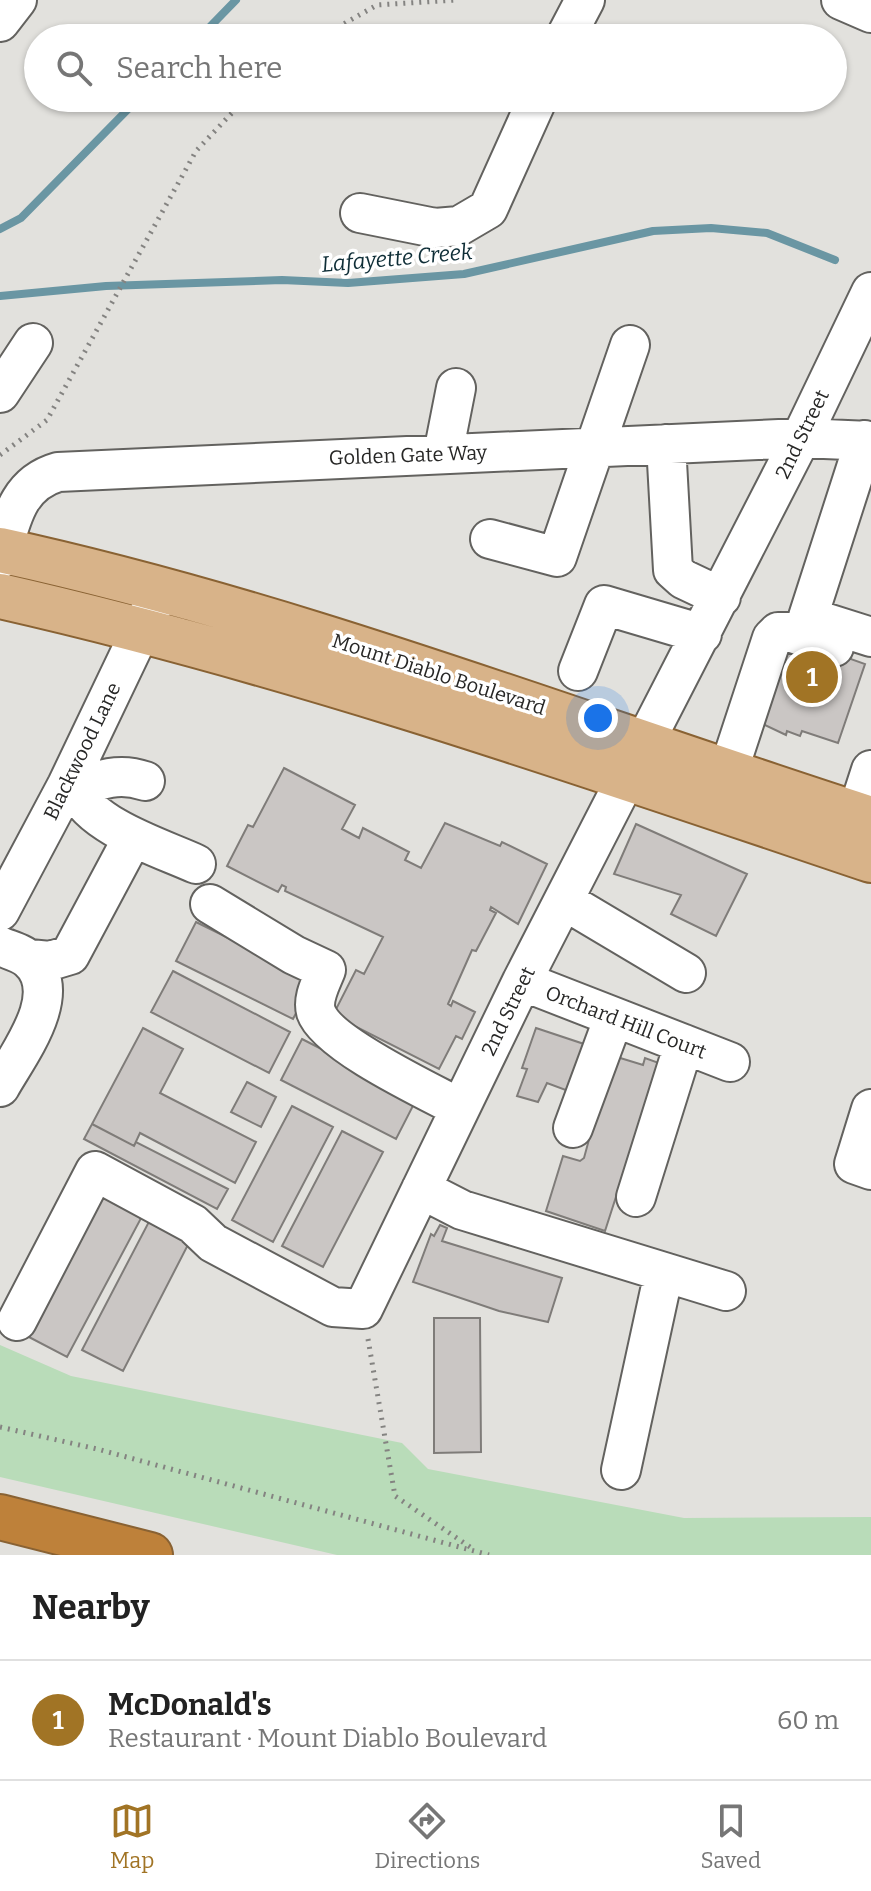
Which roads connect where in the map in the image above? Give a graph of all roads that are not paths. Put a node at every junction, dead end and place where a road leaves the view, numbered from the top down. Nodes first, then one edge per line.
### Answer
1 (17, 0) edge
2 (585, 0) edge
3 (841, 0) edge
4 (871, 13) edge
5 (0, 22) edge
6 (572, 24) edge
7 (532, 112) edge
8 (360, 213) dead end
9 (871, 292) edge
10 (33, 343) dead end
11 (630, 345) dead end
12 (456, 388) dead end
13 (0, 393) edge
14 (801, 438) junction
15 (868, 440) edge
16 (666, 444) junction
17 (597, 447) junction
18 (443, 454) junction
19 (490, 539) dead end
20 (1, 553) edge
21 (0, 596) edge
22 (721, 597) junction
23 (151, 609) junction
24 (702, 634) junction
25 (871, 637) edge
26 (871, 660) edge
27 (578, 671) dead end
28 (637, 762) junction
29 (871, 770) edge
30 (728, 772) junction
31 (145, 781) dead end
32 (72, 788) junction
33 (861, 836) edge
34 (132, 839) junction
35 (196, 864) dead end
36 (565, 901) junction
37 (210, 904) dead end
38 (0, 911) edge
39 (14, 953) edge
40 (686, 973) dead end
41 (522, 981) junction
42 (614, 1017) junction
43 (684, 1044) junction
44 (730, 1062) dead end
45 (0, 1087) edge
46 (460, 1108) junction
47 (871, 1109) edge
48 (573, 1128) dead end
49 (871, 1170) edge
50 (421, 1189) junction
51 (636, 1197) dead end
52 (664, 1272) junction
53 (726, 1291) dead end
54 (17, 1321) dead end
55 (621, 1470) dead end
56 (0, 1517) edge
57 (150, 1555) edge

1 - 5 street
2 - 6 street
3 - 4 street
7 - 8 street
9 - 14 street, 2nd Street
10 - 13 street
11 - 17 street
12 - 18 street
14 - 15 street, Golden Gate Way
14 - 16 street, Golden Gate Way
14 - 22 street, 2nd Street
15 - 25 street
16 - 17 street, Golden Gate Way
16 - 22 street
17 - 18 street, Golden Gate Way
17 - 19 street
18 - 20 street, Golden Gate Way
20 - 23 main road, Mount Diablo Boulevard
21 - 23 main road, Mount Diablo Boulevard
22 - 24 street, 2nd Street
23 - 28 main road, Mount Diablo Boulevard
23 - 32 street, Blackwood Lane
24 - 27 street
24 - 28 street, 2nd Street
26 - 30 street
28 - 30 main road, Mount Diablo Boulevard
28 - 33 main road, Mount Diablo Boulevard
28 - 36 street, 2nd Street
29 - 33 street
30 - 33 main road, Mount Diablo Boulevard
31 - 32 street
32 - 34 street
32 - 38 street, Blackwood Lane
34 - 35 street
34 - 39 street
36 - 40 street
36 - 41 street, 2nd Street
37 - 46 street
39 - 45 street
41 - 42 street, Orchard Hill Court
41 - 46 street, 2nd Street
42 - 43 street, Orchard Hill Court
42 - 48 street
43 - 44 street, Orchard Hill Court
43 - 51 street
46 - 50 street, 2nd Street
47 - 49 street
50 - 52 street
50 - 54 street, 2nd Street
52 - 53 street
52 - 55 street
56 - 57 highway

